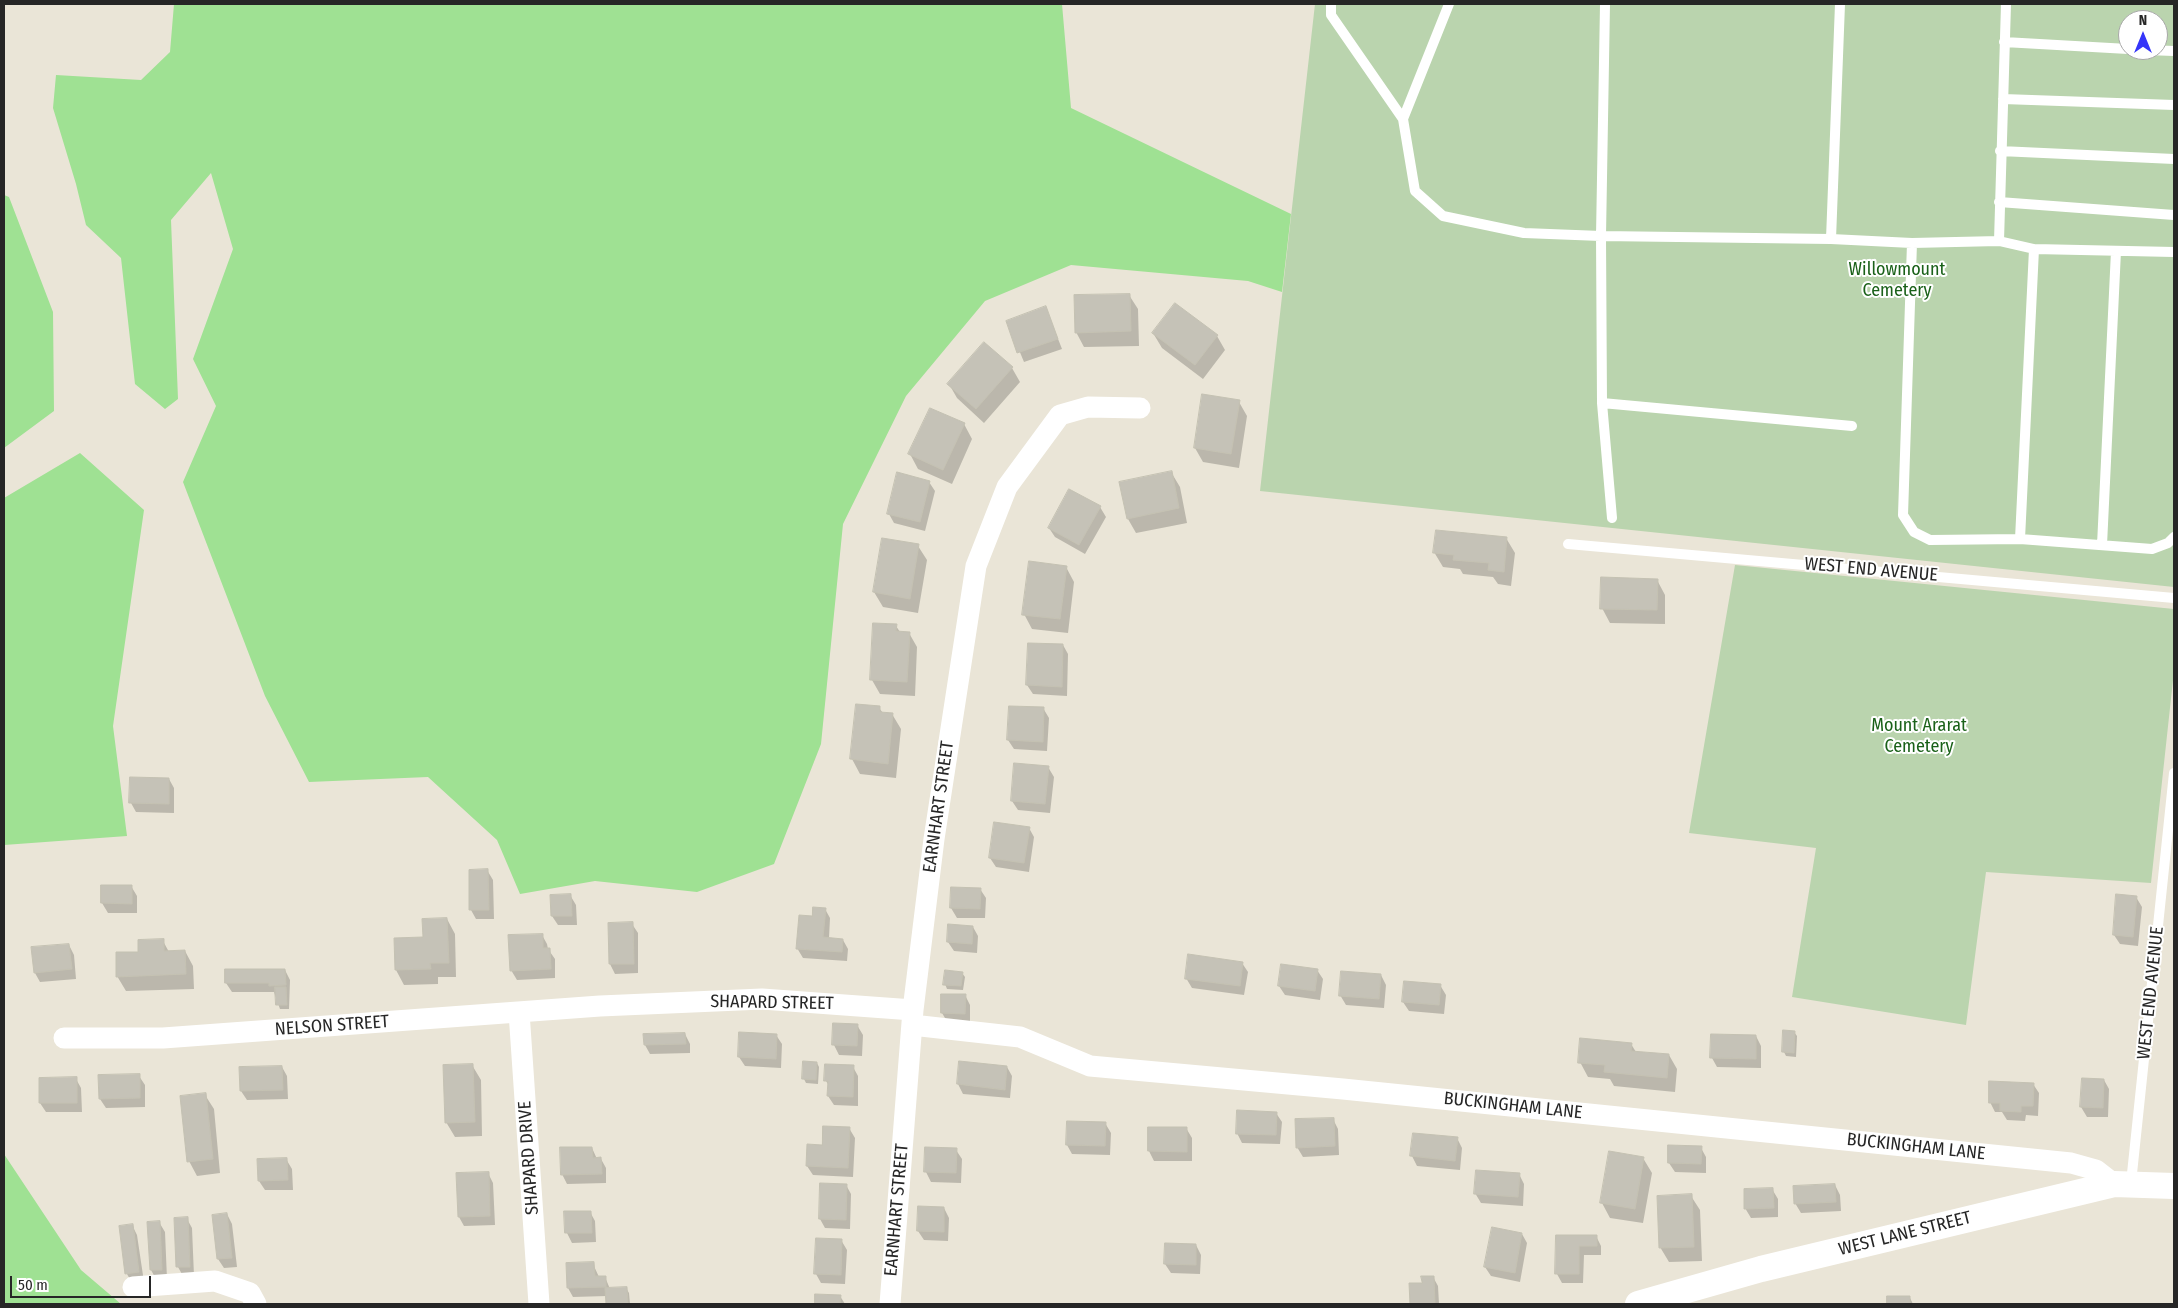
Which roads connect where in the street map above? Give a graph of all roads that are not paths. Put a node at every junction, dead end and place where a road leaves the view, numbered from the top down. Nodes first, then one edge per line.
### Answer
1 (1331, 4) edge
2 (1449, 4) edge
3 (1604, 4) edge
4 (1840, 4) edge
5 (2006, 4) edge
6 (2004, 42) junction
7 (2118, 48) edge
8 (2003, 99) junction
9 (2174, 105) edge
10 (1403, 120) junction
11 (2000, 151) junction
12 (2174, 160) edge
13 (2000, 202) junction
14 (2174, 215) edge
15 (1601, 236) junction
16 (1831, 239) junction
17 (1999, 242) junction
18 (1912, 243) junction
19 (2034, 249) junction
20 (2116, 251) junction
21 (2174, 252) edge
22 (1602, 403) junction
23 (1140, 408) dead end
24 (1852, 426) dead end
25 (1612, 518) dead end
26 (2174, 537) edge
27 (2020, 539) junction
28 (1568, 544) dead end
29 (2102, 545) junction
30 (2174, 598) edge
31 (2174, 773) edge
32 (600, 1006) joint
33 (519, 1012) junction
34 (913, 1018) junction
35 (64, 1038) dead end
36 (2122, 1184) junction
37 (2174, 1186) edge
38 (133, 1287) dead end
39 (256, 1304) edge
40 (539, 1304) edge
41 (890, 1304) edge
42 (1638, 1304) edge

1 - 10 lane
2 - 10 lane
3 - 15 lane
4 - 16 lane
5 - 6 lane
6 - 7 lane
6 - 8 lane
8 - 9 lane
8 - 11 lane
10 - 15 lane
11 - 12 lane
11 - 13 lane
13 - 14 lane
13 - 17 lane
15 - 16 lane
15 - 22 lane
16 - 18 lane
17 - 18 lane
17 - 19 lane
18 - 27 lane
19 - 20 lane
19 - 27 lane
20 - 21 lane
20 - 29 lane
22 - 24 lane
22 - 25 lane
23 - 34 street, EARNHART STREET
26 - 29 lane
27 - 29 lane
28 - 30 lane, WEST END AVENUE
31 - 36 lane, WEST END AVENUE
32 - 33 street, NELSON STREET
32 - 34 street, SHAPARD STREET
33 - 35 street, NELSON STREET
33 - 40 street, SHAPARD DRIVE
34 - 36 street, BUCKINGHAM LANE
34 - 41 street, EARNHART STREET
36 - 37 street, WEST LANE STREET
36 - 42 street, WEST LANE STREET
38 - 39 street

